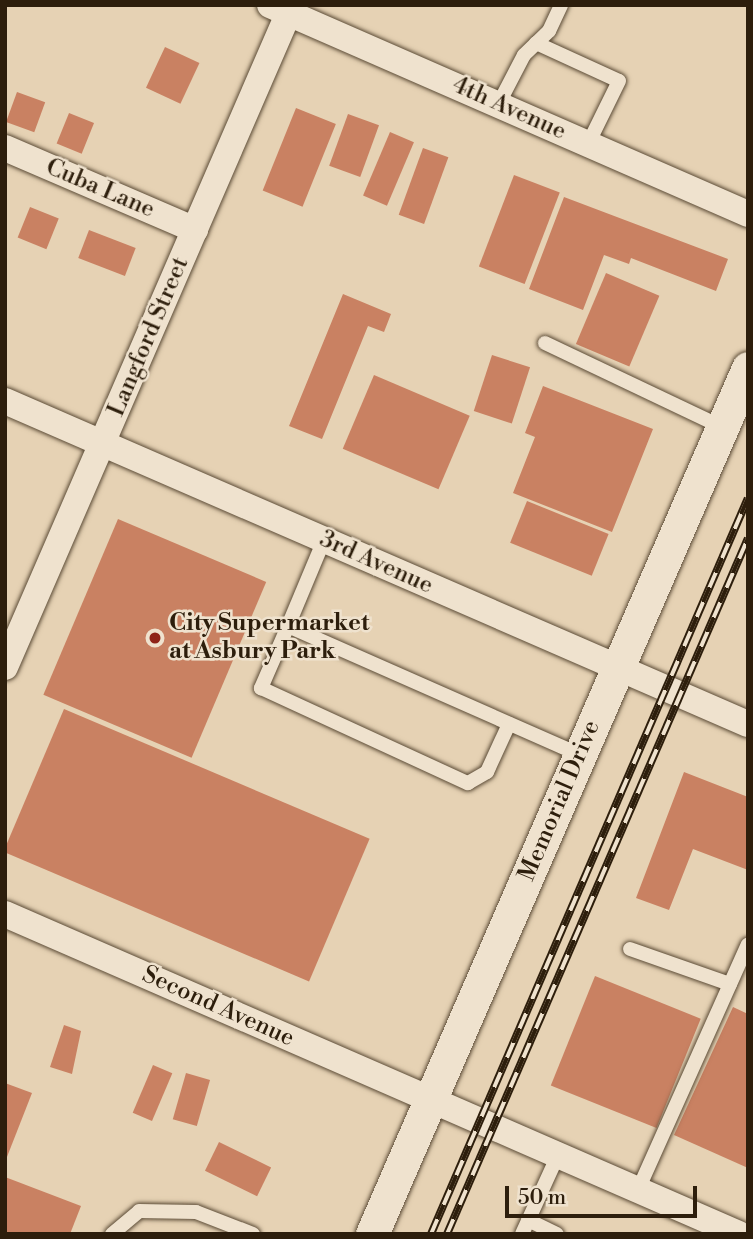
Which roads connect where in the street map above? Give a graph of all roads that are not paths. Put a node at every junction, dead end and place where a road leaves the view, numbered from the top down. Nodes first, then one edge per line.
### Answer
1 (561, 5) edge
2 (283, 8) edge
3 (536, 43) junction
4 (498, 105) junction
5 (587, 144) junction
6 (5, 148) edge
7 (748, 214) edge
8 (195, 230) junction
9 (545, 343) dead end
10 (748, 369) edge
11 (5, 401) edge
12 (722, 427) junction
13 (103, 444) junction
14 (324, 540) junction
15 (288, 626) junction
16 (5, 667) edge
17 (617, 668) junction
18 (509, 724) junction
19 (748, 724) edge
20 (580, 755) junction
21 (5, 914) edge
22 (748, 944) edge
23 (630, 949) dead end
24 (730, 984) junction
25 (430, 1099) junction
26 (558, 1155) junction
27 (638, 1190) junction
28 (525, 1227) edge
29 (251, 1233) edge
30 (112, 1234) edge
31 (372, 1234) edge
32 (557, 1234) edge
33 (739, 1234) edge

1 - 3 lane
2 - 4 street, 4th Avenue
2 - 8 street, Langford Street
3 - 4 lane
3 - 5 lane
4 - 5 street, 4th Avenue
5 - 7 street, 4th Avenue
6 - 8 street, Cuba Lane
8 - 13 street, Langford Street
9 - 12 lane
10 - 12 street, Memorial Drive
11 - 13 street, 3rd Avenue
12 - 17 street, Memorial Drive
13 - 14 street, 3rd Avenue
13 - 16 street, Langford Street
14 - 15 lane
14 - 17 street, 3rd Avenue
15 - 18 lane
15 - 18 lane
17 - 19 street, 3rd Avenue
17 - 20 street, Memorial Drive
18 - 20 lane
20 - 25 street, Memorial Drive
21 - 25 street, Second Avenue
22 - 24 lane
23 - 24 lane
24 - 27 lane
25 - 26 street, Second Avenue
25 - 31 street, Memorial Drive
26 - 27 street, Second Avenue
26 - 28 lane
27 - 33 street, Second Avenue
28 - 32 lane
29 - 30 lane

